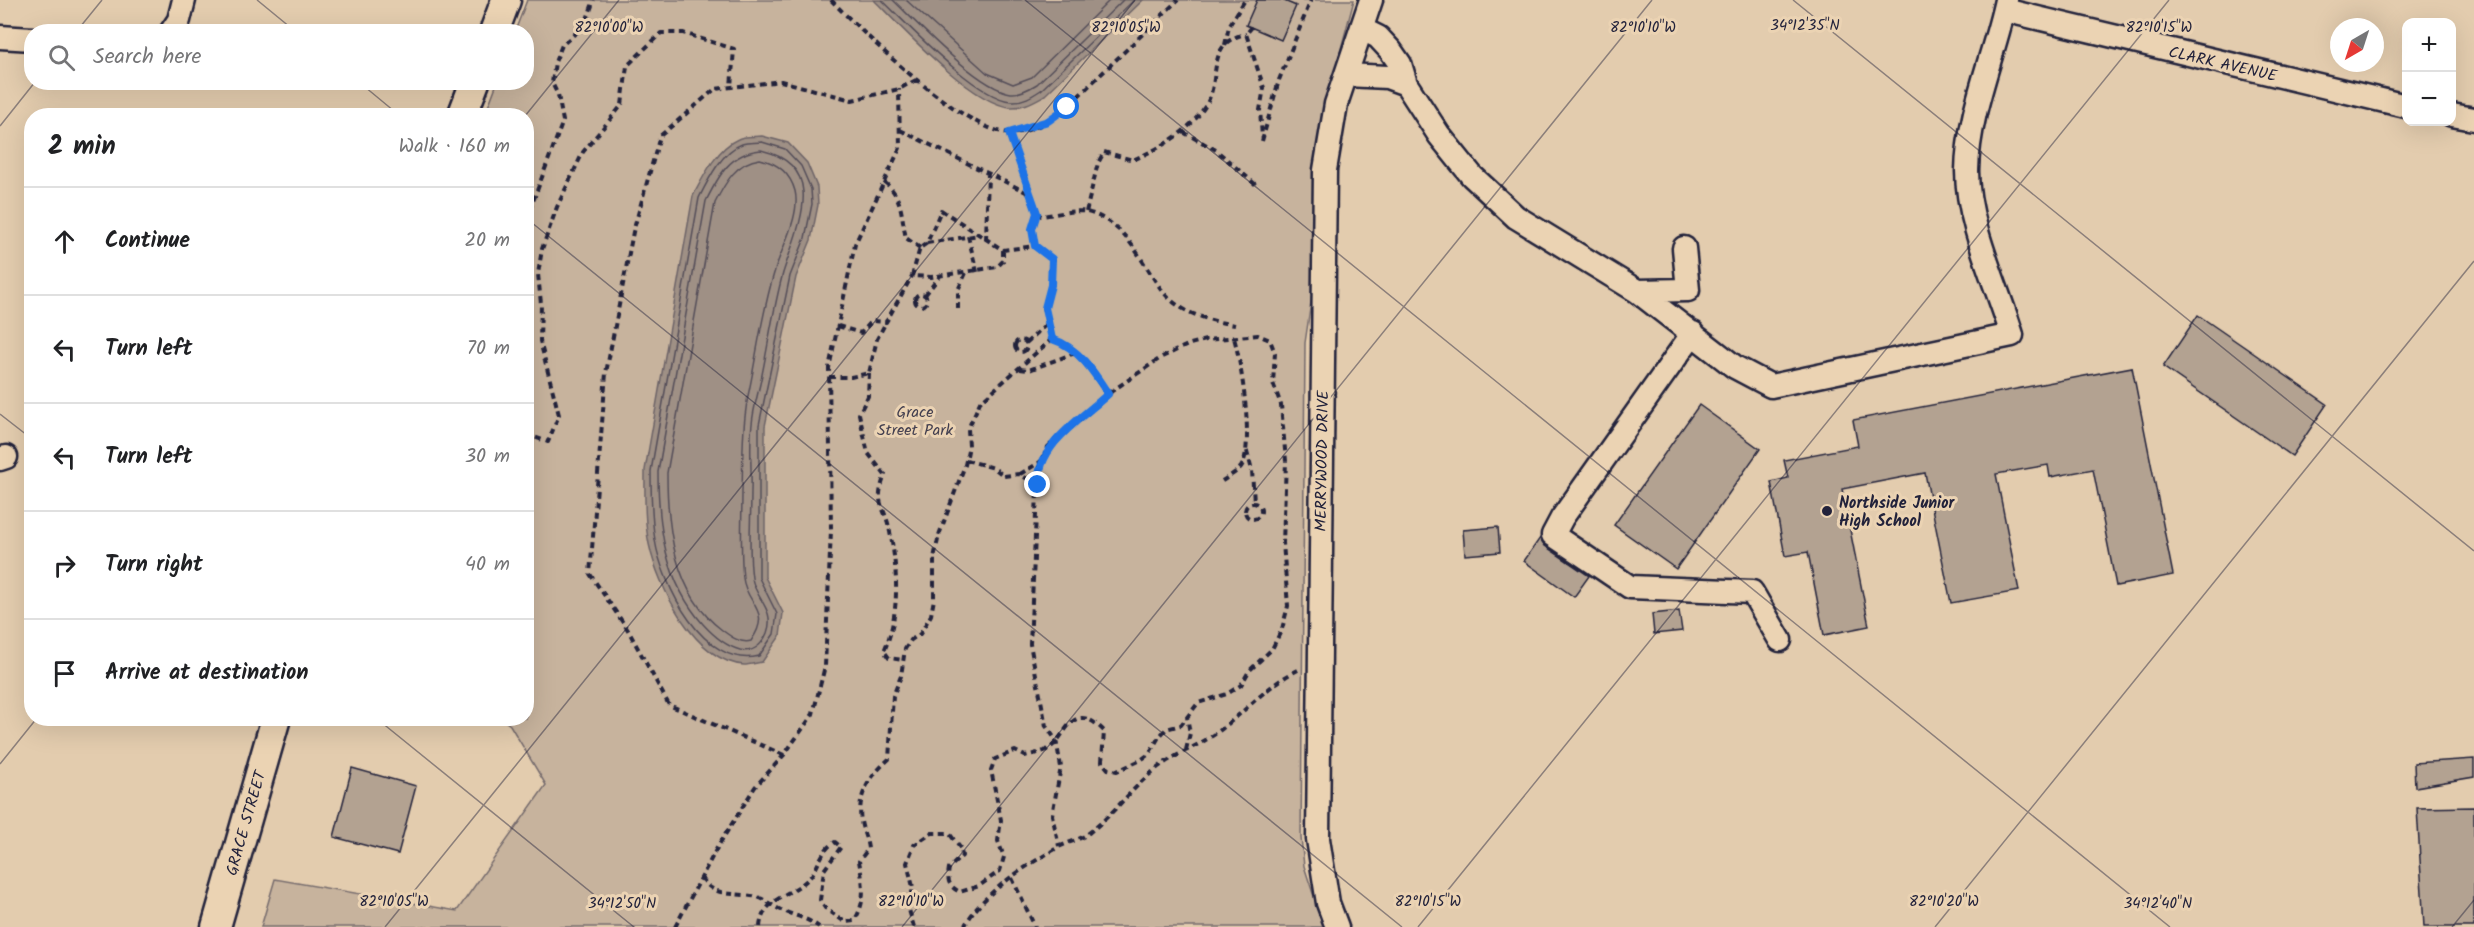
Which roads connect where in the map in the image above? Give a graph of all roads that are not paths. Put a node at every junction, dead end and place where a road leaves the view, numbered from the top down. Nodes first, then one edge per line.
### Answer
1 (506, 0) edge
2 (1371, 0) edge
3 (2005, 5) edge
4 (497, 24) edge
5 (1362, 29) junction
6 (0, 37) edge
7 (24, 38) edge
8 (1346, 75) junction
9 (1406, 84) junction
10 (472, 90) edge
11 (2402, 105) edge
12 (465, 108) edge
13 (2456, 116) edge
14 (2474, 119) edge
15 (1684, 248) dead end
16 (1637, 291) junction
17 (1692, 333) junction
18 (1780, 640) dead end
19 (274, 726) edge
20 (216, 927) edge
21 (1337, 927) edge

1 - 4 main road
2 - 5 street, MERRYWOOD DRIVE
3 - 11 street, CLARK AVENUE
3 - 17 street
5 - 8 street, MERRYWOOD DRIVE
5 - 9 street
6 - 7 street
8 - 9 street
8 - 21 street, MERRYWOOD DRIVE
9 - 16 street
10 - 12 main road
13 - 14 street
15 - 16 street
16 - 17 street
17 - 18 street
19 - 20 main road, GRACE STREET

